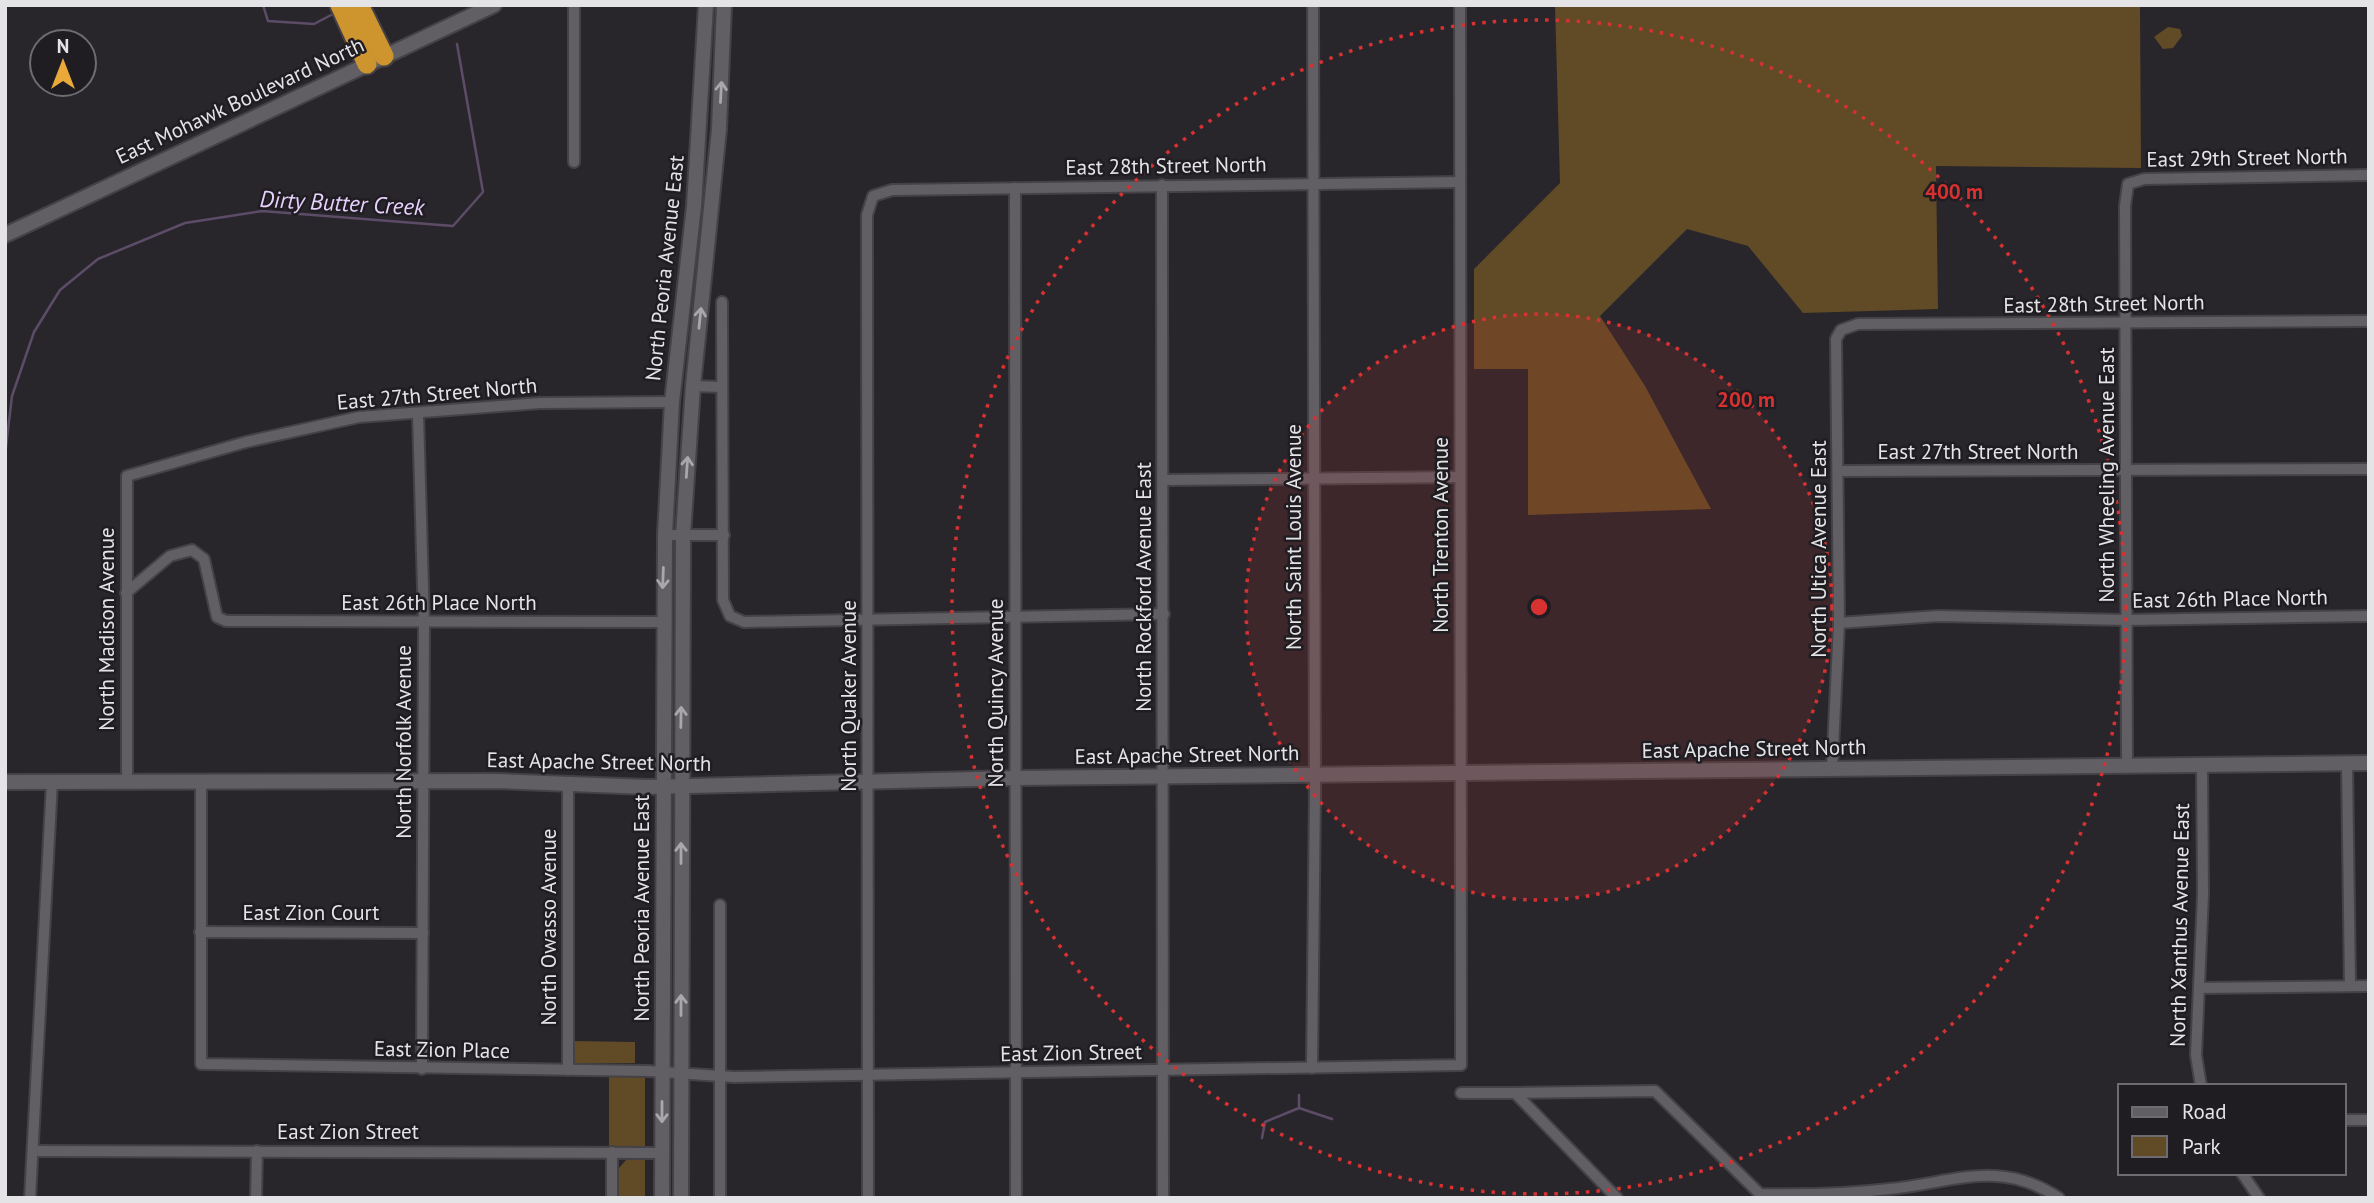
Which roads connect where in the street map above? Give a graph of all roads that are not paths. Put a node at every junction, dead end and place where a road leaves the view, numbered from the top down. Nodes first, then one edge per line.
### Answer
1 (340, 5) edge
2 (359, 5) edge
3 (494, 5) edge
4 (574, 5) edge
5 (706, 5) edge
6 (724, 5) edge
7 (1313, 5) edge
8 (1460, 5) edge
9 (375, 60) junction
10 (574, 162) dead end
11 (2369, 175) edge
12 (1312, 182) junction
13 (1460, 182) junction
14 (2128, 184) joint
15 (1162, 185) junction
16 (1015, 188) junction
17 (873, 196) joint
18 (5, 235) edge
19 (722, 302) dead end
20 (2369, 321) edge
21 (2126, 322) junction
22 (1841, 330) joint
23 (693, 386) junction
24 (722, 387) junction
25 (672, 402) junction
26 (418, 414) junction
27 (2369, 469) edge
28 (2127, 470) junction
29 (1839, 471) junction
30 (127, 476) joint
31 (1460, 477) junction
32 (1314, 479) junction
33 (1163, 480) junction
34 (665, 535) junction
35 (683, 535) junction
36 (724, 535) junction
37 (126, 593) junction
38 (1164, 614) junction
39 (2369, 616) edge
40 (1015, 618) junction
41 (869, 620) junction
42 (2127, 620) junction
43 (662, 622) junction
44 (424, 623) junction
45 (1839, 623) junction
46 (2347, 764) junction
47 (2369, 764) edge
48 (2202, 765) junction
49 (2127, 766) junction
50 (1832, 769) junction
51 (1462, 772) junction
52 (1315, 775) junction
53 (1164, 776) junction
54 (1016, 778) junction
55 (127, 781) junction
56 (423, 781) junction
57 (5, 782) edge
58 (52, 782) junction
59 (201, 782) junction
60 (867, 782) junction
61 (568, 784) junction
62 (681, 785) junction
63 (663, 786) junction
64 (720, 905) dead end
65 (200, 932) junction
66 (423, 933) junction
67 (2350, 986) junction
68 (2369, 986) edge
69 (2199, 988) junction
70 (1461, 1065) joint
71 (1312, 1068) junction
72 (422, 1069) junction
73 (568, 1070) junction
74 (1163, 1071) junction
75 (662, 1072) junction
76 (681, 1073) junction
77 (1015, 1073) junction
78 (868, 1074) junction
79 (720, 1076) junction
80 (2201, 1084) edge
81 (1461, 1093) dead end
82 (1515, 1093) junction
83 (2369, 1120) edge
84 (2346, 1121) edge
85 (33, 1151) junction
86 (257, 1151) junction
87 (612, 1152) junction
88 (662, 1153) junction
89 (2243, 1175) edge
90 (30, 1198) edge
91 (256, 1198) edge
92 (612, 1198) edge
93 (662, 1198) edge
94 (681, 1198) edge
95 (720, 1198) edge
96 (868, 1198) edge
97 (1016, 1198) edge
98 (1163, 1198) edge
99 (1617, 1198) edge
100 (2059, 1198) edge
101 (2259, 1198) edge

1 - 9 highway
2 - 9 highway
3 - 9 main road, East Mohawk Boulevard North
4 - 10 street
5 - 25 main road, North Peoria Avenue East
23 -> 6 main road, North Peoria Avenue East
7 - 12 street, North Saint Louis Avenue
8 - 13 street, North Trenton Avenue
9 - 18 main road, East Mohawk Boulevard North
11 - 14 street, East 29th Street North
12 - 13 street, East 28th Street North
12 - 15 street, East 28th Street North
12 - 32 street, North Saint Louis Avenue
13 - 31 street, North Trenton Avenue
14 - 21 street, North Wheeling Avenue East
15 - 16 street, East 28th Street North
15 - 33 street, North Rockford Avenue East
16 - 17 street, East 28th Street North
16 - 40 street, North Quincy Avenue
17 - 41 street, North Quaker Avenue
19 - 24 street
20 - 21 street, East 28th Street North
21 - 22 street, East 28th Street North
21 - 28 street, North Wheeling Avenue East
22 - 29 street, North Utica Avenue East
23 - 24 street, North Peoria Avenue East
35 -> 23 main road, North Peoria Avenue East
24 - 36 street
25 - 26 street, East 27th Street North
25 - 34 main road, North Peoria Avenue East
26 - 30 street, East 27th Street North
26 - 44 street, North Norfolk Avenue
27 - 28 street, East 27th Street North
28 - 29 street, East 27th Street North
28 - 42 street, North Wheeling Avenue East
29 - 45 street, North Utica Avenue East
30 - 37 street, North Madison Avenue
31 - 32 street
31 - 51 street, North Trenton Avenue
32 - 33 street
32 - 52 street, North Saint Louis Avenue
33 - 38 street, North Rockford Avenue East
34 - 35 street
34 -> 43 main road, North Peoria Avenue East
35 - 36 street
62 -> 35 main road, North Peoria Avenue East
36 - 41 street
37 - 44 street, East 26th Place North
37 - 55 street, North Madison Avenue
38 - 40 street
38 - 53 street, North Rockford Avenue East
39 - 42 street, East 26th Place North
40 - 41 street
40 - 54 street, North Quincy Avenue
41 - 60 street, North Quaker Avenue
42 - 45 street, East 26th Place North
42 - 49 street, North Wheeling Avenue East
43 - 44 street, East 26th Place North
43 - 63 main road, North Peoria Avenue East
44 - 56 street, North Norfolk Avenue
45 - 50 street, North Utica Avenue East
46 - 47 main road, East Apache Street North
46 - 48 main road, East Apache Street North
46 - 67 street
48 - 49 main road, East Apache Street North
48 - 69 street, North Xanthus Avenue East
49 - 50 main road, East Apache Street North
50 - 51 main road, East Apache Street North
51 - 52 main road, East Apache Street North
51 - 70 street, North Trenton Avenue
52 - 53 main road, East Apache Street North
52 - 71 street, North Saint Louis Avenue
53 - 54 main road, East Apache Street North
53 - 74 street, North Rockford Avenue East
54 - 60 main road, East Apache Street North
54 - 77 street, North Quincy Avenue
55 - 58 main road, East Apache Street North
55 - 59 main road, East Apache Street North
56 - 59 main road, East Apache Street North
56 - 61 main road, East Apache Street North
56 - 66 street, North Norfolk Avenue
57 - 58 main road, East Apache Street North
58 - 85 street
59 - 65 street
60 - 62 main road, East Apache Street North
60 - 78 street, North Quaker Avenue
61 - 63 main road, East Apache Street North
61 - 73 street, North Owasso Avenue
62 - 63 main road, East Apache Street North
76 -> 62 main road, North Peoria Avenue East
63 - 75 main road, North Peoria Avenue East
64 - 79 street
65 - 66 street, East Zion Court
65 - 72 street, East Zion Place
66 - 72 street, North Norfolk Avenue
67 - 68 street
67 - 69 street
69 - 80 street, North Xanthus Avenue East
70 - 71 street, East Zion Street
71 - 74 street, East Zion Street
72 - 73 street, East Zion Place
73 - 75 street, East Zion Place
74 - 77 street, East Zion Street
74 - 98 street, North Rockford Avenue East
75 - 76 street, East Zion Place
75 -> 88 main road, North Peoria Avenue East
76 - 79 street, East Zion Street
76 - 94 main road, North Peoria Avenue East
77 - 78 street, East Zion Street
77 - 97 street, North Quincy Avenue
78 - 79 street, East Zion Street
78 - 96 street, North Quaker Avenue
79 - 95 street
81 - 82 street
82 - 99 street
82 - 100 street
83 - 84 street
85 - 86 street, East Zion Street
85 - 90 street
86 - 87 street, East Zion Street
86 - 91 street
87 - 88 street, East Zion Street
87 - 92 street
88 - 93 main road, North Peoria Avenue East
89 - 101 street

